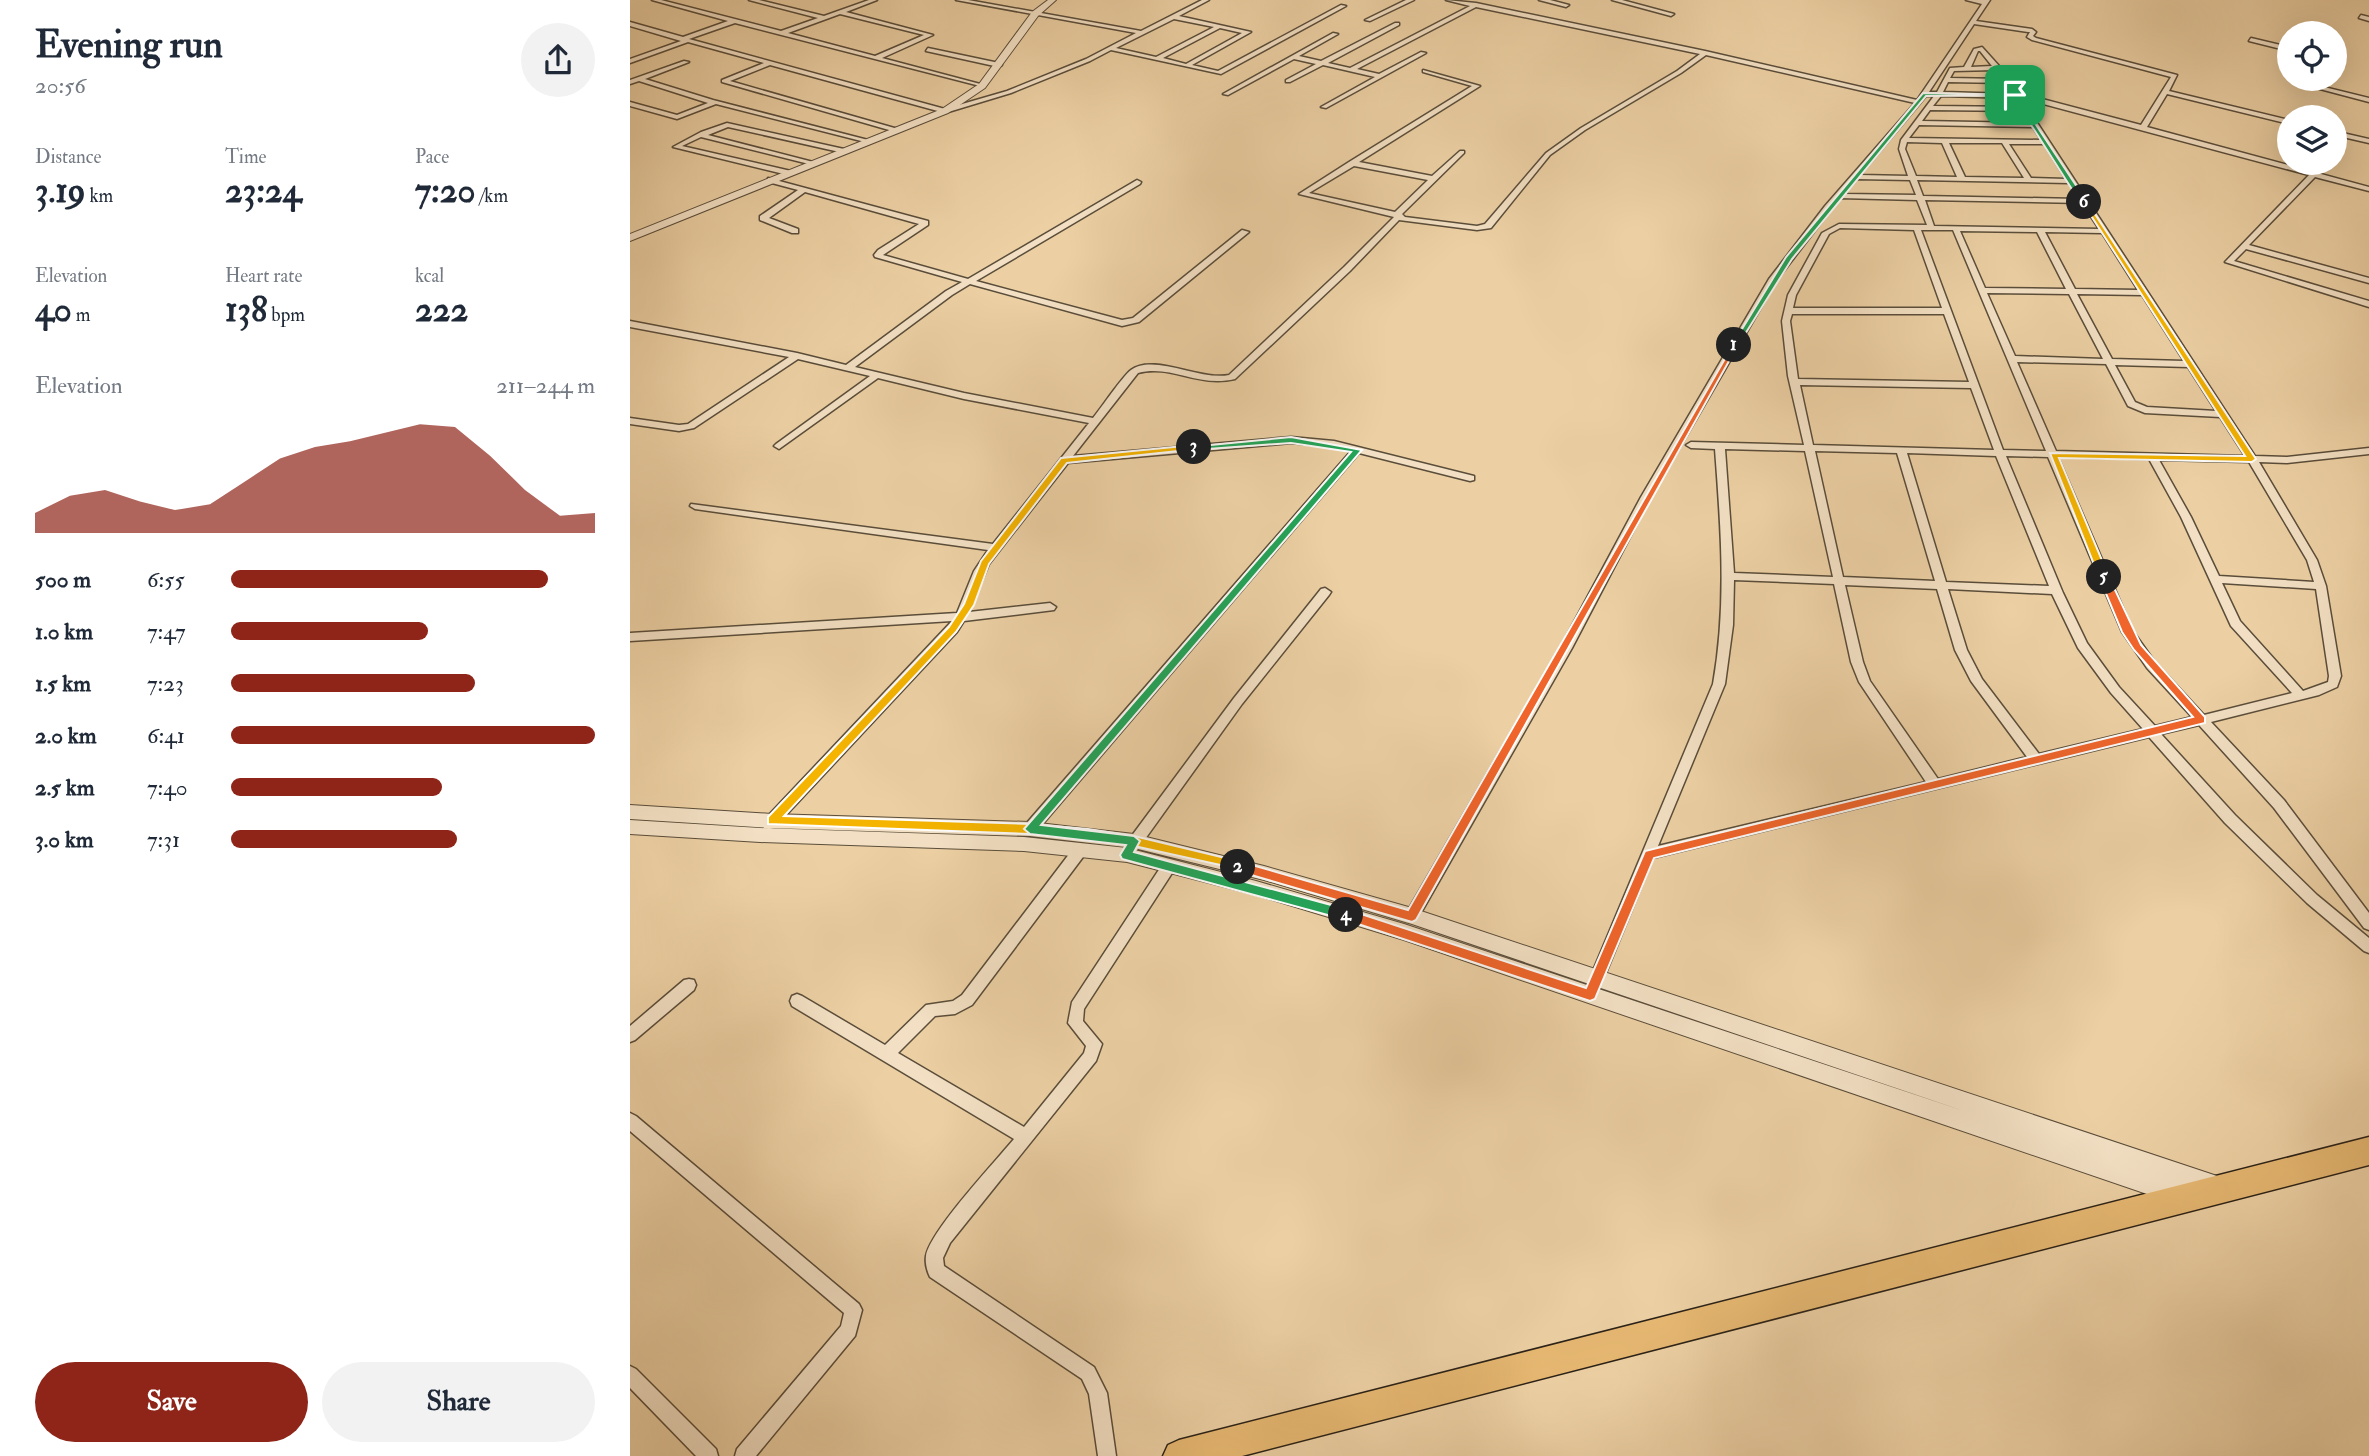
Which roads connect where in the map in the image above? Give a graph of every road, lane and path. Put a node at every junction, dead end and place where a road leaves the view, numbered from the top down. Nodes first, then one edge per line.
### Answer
1 (655, 0) edge
2 (687, 0) edge
3 (752, 0) edge
4 (847, 0) edge
5 (874, 0) edge
6 (959, 0) edge
7 (1052, 0) edge
8 (1206, 0) edge
9 (1411, 0) edge
10 (1449, 0) edge
11 (1492, 0) edge
12 (1542, 0) edge
13 (1615, 0) edge
14 (1969, 0) edge
15 (1986, 1) edge
16 (863, 4) junction
17 (673, 5) junction
18 (1480, 5) junction
19 (1566, 5) dead end
20 (1343, 6) dead end
21 (839, 12) junction
22 (1035, 13) junction
23 (1671, 14) dead end
24 (1174, 17) junction
25 (2361, 17) dead end
26 (824, 18) junction
27 (2369, 19) edge
28 (1368, 20) dead end
29 (735, 21) junction
30 (1972, 22) junction
31 (630, 24) edge
32 (1397, 24) dead end
33 (1220, 26) junction
34 (1144, 33) junction
35 (780, 34) junction
36 (1335, 34) dead end
37 (684, 40) junction
38 (2251, 40) dead end
39 (2277, 46) edge
40 (1113, 49) junction
41 (928, 50) dead end
42 (1705, 52) junction
43 (1423, 53) dead end
44 (1294, 57) junction
45 (876, 58) junction
46 (1157, 59) junction
47 (631, 60) edge
48 (686, 62) dead end
49 (771, 62) junction
50 (1324, 63) junction
51 (999, 65) junction
52 (1186, 66) junction
53 (1967, 68) junction
54 (1998, 68) junction
55 (1352, 69) junction
56 (1425, 71) dead end
57 (1379, 76) junction
58 (639, 79) junction
59 (1289, 80) dead end
60 (1947, 80) junction
61 (2007, 81) junction
62 (630, 82) edge
63 (982, 86) junction
64 (2334, 91) edge
65 (2165, 92) junction
66 (1226, 94) dead end
67 (1940, 94) junction
68 (2015, 95) junction
69 (1922, 98) junction
70 (2369, 100) edge
71 (714, 102) junction
72 (630, 104) edge
73 (1324, 107) dead end
74 (1929, 108) junction
75 (2024, 109) junction
76 (750, 110) junction
77 (945, 111) junction
78 (2277, 119) edge
79 (1917, 123) junction
80 (2034, 125) junction
81 (718, 126) junction
82 (2143, 128) junction
83 (896, 131) junction
84 (703, 133) junction
85 (2347, 136) edge
86 (1904, 139) junction
87 (1944, 140) junction
88 (869, 141) junction
89 (2004, 141) junction
90 (2369, 141) edge
91 (2045, 142) junction
92 (844, 151) junction
93 (1462, 152) dead end
94 (813, 163) junction
95 (1351, 163) junction
96 (2277, 164) edge
97 (788, 173) junction
98 (2313, 175) edge
99 (2318, 175) edge
100 (1855, 177) junction
101 (1913, 178) junction
102 (1434, 179) junction
103 (1962, 179) junction
104 (771, 180) junction
105 (2029, 180) junction
106 (2070, 181) junction
107 (1137, 182) dead end
108 (804, 189) junction
109 (2369, 189) edge
110 (1838, 195) junction
111 (1920, 198) junction
112 (2083, 201) junction
113 (1399, 216) junction
114 (1916, 226) junction
115 (1931, 227) junction
116 (1955, 227) junction
117 (2039, 229) junction
118 (795, 231) dead end
119 (2102, 231) junction
120 (1245, 232) dead end
121 (630, 238) edge
122 (2243, 246) junction
123 (969, 281) junction
124 (2369, 281) edge
125 (1982, 290) junction
126 (2072, 291) junction
127 (2143, 293) junction
128 (2369, 304) edge
129 (1787, 311) junction
130 (1947, 312) junction
131 (630, 324) edge
132 (797, 356) junction
133 (2012, 359) junction
134 (2110, 362) junction
135 (2189, 364) junction
136 (848, 368) junction
137 (877, 375) junction
138 (1794, 382) junction
139 (1974, 385) junction
140 (2222, 414) junction
141 (630, 421) edge
142 (1095, 421) junction
143 (1691, 445) dead end
144 (1720, 445) junction
145 (779, 446) dead end
146 (1809, 446) junction
147 (1357, 450) junction
148 (1901, 451) junction
149 (2369, 451) edge
150 (2000, 454) junction
151 (2054, 455) junction
152 (2153, 457) junction
153 (2252, 459) junction
154 (1064, 460) junction
155 (1470, 478) dead end
156 (695, 506) dead end
157 (996, 548) junction
158 (1729, 576) junction
159 (2214, 579) junction
160 (1837, 580) junction
161 (1941, 584) junction
162 (2321, 586) junction
163 (2055, 590) junction
164 (1325, 592) dead end
165 (1050, 607) dead end
166 (962, 617) junction
167 (630, 637) edge
168 (2300, 695) junction
169 (2202, 720) junction
170 (2152, 732) junction
171 (2036, 760) junction
172 (1935, 785) junction
173 (630, 812) edge
174 (630, 827) edge
175 (766, 828) junction
176 (1030, 829) junction
177 (1130, 848) junction
178 (1081, 849) junction
179 (1649, 854) junction
180 (1169, 866) junction
181 (1412, 916) junction
182 (2369, 923) edge
183 (2369, 947) edge
184 (689, 985) dead end
185 (1593, 987) junction
186 (797, 1001) dead end
187 (630, 1035) edge
188 (886, 1054) junction
189 (630, 1121) edge
190 (1026, 1137) junction
191 (2369, 1151) edge
192 (2222, 1189) junction
193 (2188, 1197) junction
194 (630, 1375) edge
195 (709, 1456) edge
196 (744, 1456) edge
197 (1107, 1456) edge
198 (1179, 1456) edge

1 - 17 street
2 - 17 street
3 - 26 street
4 - 16 street
5 - 16 street
6 - 22 street
7 - 22 street
8 - 24 street
9 - 28 street
10 - 18 street
11 - 18 street
12 - 19 street
13 - 23 street
14 - 15 street
15 - 30 street
16 - 21 street
17 - 29 street
18 - 42 street
18 - 55 street
20 - 52 street
21 - 26 street
21 - 45 street
22 - 34 street
22 - 51 street
24 - 33 street
24 - 34 street
25 - 27 street
26 - 35 street
29 - 35 street
29 - 37 street
30 - 65 street
30 - 69 street
31 - 37 street
32 - 50 street
33 - 46 street
33 - 52 street
34 - 40 street
35 - 45 street
36 - 44 street
37 - 47 street
37 - 49 street
38 - 39 street
40 - 46 street
40 - 77 street
41 - 51 street
42 - 69 street
42 - 113 street
43 - 57 street
44 - 50 street
44 - 66 street
45 - 63 street
46 - 52 street
48 - 58 street
49 - 77 street
49 - 83 street
50 - 55 street
50 - 59 street
51 - 63 street
53 - 54 street
53 - 54 street
53 - 60 street
54 - 61 street
55 - 57 street
56 - 95 street
57 - 73 street
58 - 62 street
58 - 71 street
60 - 61 street
60 - 67 street
61 - 68 street
63 - 77 street
64 - 70 street
65 - 78 street
65 - 82 street
67 - 68 street
67 - 69 street
67 - 74 street
68 - 75 street
68 - 82 street
69 - 100 street
71 - 72 street
71 - 76 street
74 - 75 street
74 - 79 street
75 - 80 street
76 - 81 street
76 - 88 street
77 - 83 street
79 - 80 street
79 - 86 street
80 - 91 street
81 - 84 street
81 - 92 street
82 - 96 street
83 - 88 street
84 - 94 street
84 - 97 street
85 - 90 street
86 - 87 street
86 - 101 street
87 - 89 street
87 - 103 street
88 - 92 street
89 - 91 street
89 - 105 street
91 - 106 street
92 - 94 street
93 - 102 street
94 - 97 street
95 - 102 street
95 - 113 street
97 - 104 street
98 - 122 street
99 - 109 street
100 - 101 street
100 - 110 street
101 - 103 street
101 - 111 street
102 - 113 street
103 - 105 street
104 - 108 street
104 - 121 street
105 - 106 street
106 - 112 street
107 - 123 street
108 - 118 street
108 - 123 street
110 - 111 street
110 - 181 street
111 - 112 street
111 - 115 street
112 - 119 street
113 - 142 street
114 - 115 street
114 - 129 street
114 - 130 street
115 - 116 street
116 - 117 street
116 - 125 street
117 - 119 street
117 - 126 street
119 - 127 street
120 - 123 street
122 - 124 street
122 - 128 street
123 - 136 street
125 - 126 street
125 - 133 street
126 - 127 street
126 - 134 street
127 - 135 street
129 - 130 street
129 - 138 street
130 - 139 street
131 - 132 street
132 - 136 street
132 - 141 street
133 - 134 street
133 - 151 street
134 - 135 street
134 - 140 street
135 - 140 street
136 - 137 street
137 - 142 street
137 - 145 street
138 - 139 street
138 - 146 street
139 - 150 street
140 - 153 street
142 - 154 street
143 - 144 street
144 - 146 street
144 - 158 street
146 - 148 street
146 - 160 street
147 - 154 street
147 - 155 street
147 - 176 street
148 - 150 street
148 - 161 street
149 - 153 street
150 - 151 street
150 - 163 street
151 - 152 street
151 - 169 street
152 - 153 street
152 - 159 street
153 - 162 street
154 - 157 street
156 - 157 street
157 - 166 street
158 - 160 street
158 - 179 street
159 - 162 street
159 - 168 street
160 - 161 street
160 - 172 street
161 - 163 street
161 - 171 street
162 - 168 street
163 - 170 street
164 - 177 street
165 - 166 street
166 - 167 street
166 - 175 street
168 - 169 street
169 - 170 street
169 - 182 street
170 - 171 street
170 - 183 street
171 - 172 street
172 - 179 street
173 - 175 street
174 - 175 street
175 - 176 street
175 - 178 street
176 - 177 street
177 - 178 street
177 - 180 street
177 - 181 street
178 - 188 street
179 - 185 street
180 - 185 street
180 - 190 street
181 - 185 street
184 - 187 street
185 - 192 street
185 - 193 street
186 - 188 street
188 - 190 street
189 - 196 street
190 - 197 street
191 - 192 highway
192 - 193 highway
193 - 198 highway
194 - 195 street

